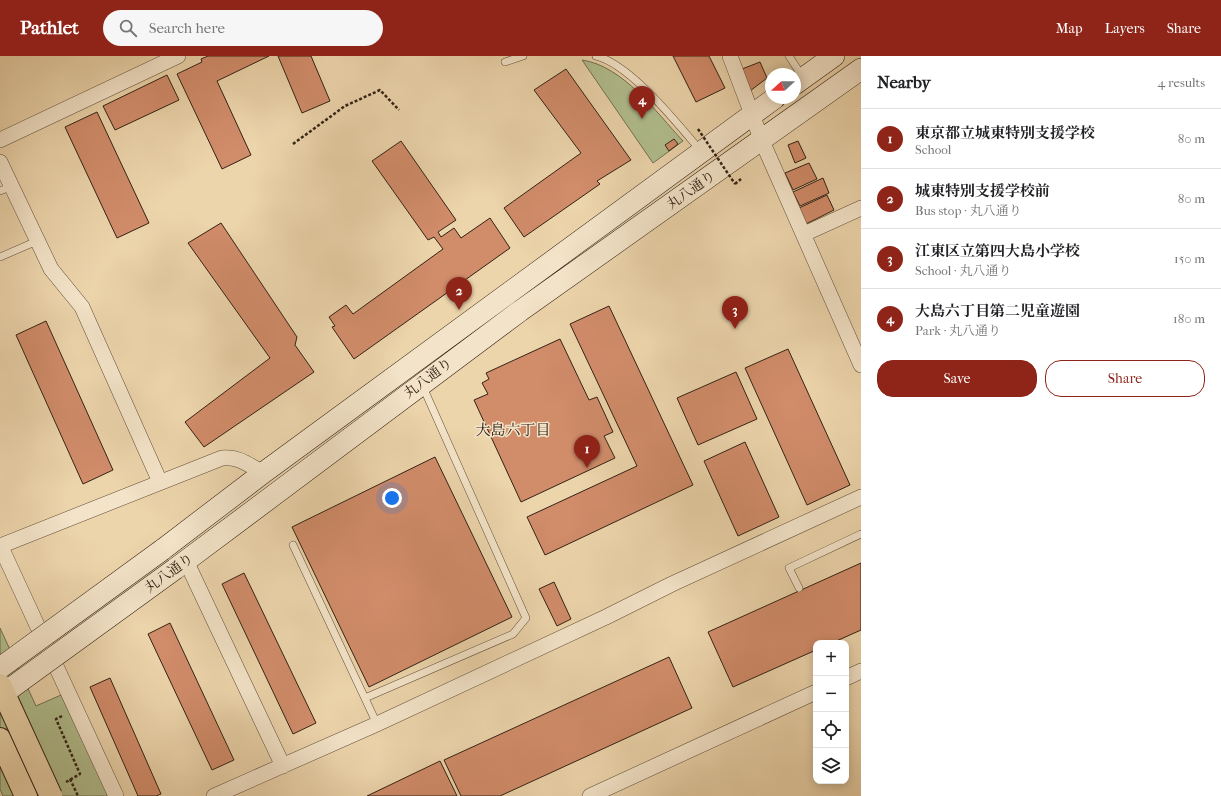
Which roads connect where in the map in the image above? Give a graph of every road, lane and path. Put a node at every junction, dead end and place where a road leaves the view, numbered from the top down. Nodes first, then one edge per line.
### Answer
1 (178, 56) edge
2 (523, 56) edge
3 (596, 56) edge
4 (730, 56) edge
5 (789, 56) edge
6 (834, 56) edge
7 (611, 59) edge
8 (505, 62) dead end
9 (794, 68) edge
10 (861, 69) edge
11 (801, 79) edge
12 (767, 104) edge
13 (399, 110) dead end
14 (752, 115) junction
15 (698, 129) dead end
16 (0, 140) edge
17 (762, 141) junction
18 (293, 144) dead end
19 (702, 153) junction
20 (0, 162) edge
21 (735, 184) dead end
22 (6, 189) edge
23 (861, 208) edge
24 (804, 234) junction
25 (37, 241) junction
26 (0, 257) edge
27 (861, 365) edge
28 (421, 383) junction
29 (263, 473) junction
30 (160, 482) junction
31 (861, 497) edge
32 (861, 534) edge
33 (293, 545) dead end
34 (0, 546) edge
35 (180, 565) junction
36 (798, 588) dead end
37 (0, 668) edge
38 (861, 671) edge
39 (849, 677) edge
40 (0, 685) edge
41 (813, 693) edge
42 (0, 696) edge
43 (365, 698) junction
44 (76, 711) junction
45 (377, 724) junction
46 (0, 740) edge
47 (283, 766) junction
48 (70, 779) junction
49 (56, 790) edge
50 (26, 796) edge
51 (78, 796) edge
52 (116, 796) edge
53 (214, 796) edge
54 (590, 796) edge

1 - 16 street
2 - 8 lane
3 - 7 lane
4 - 14 street
5 - 9 lane
6 - 11 main road
7 - 19 lane
10 - 17 main road, 丸八通り
12 - 14 main road, 丸八通り
13 - 18 path
14 - 17 street
14 - 19 main road, 丸八通り
15 - 21 path, bridge
17 - 24 street
17 - 28 main road, 丸八通り
19 - 29 main road, 丸八通り
20 - 22 street
22 - 25 street
23 - 24 street
24 - 27 street
25 - 26 lane
25 - 30 street
28 - 35 main road, 丸八通り
28 - 43 lane
29 - 30 street
29 - 37 main road, 丸八通り, bridge
30 - 34 street
31 - 45 street
32 - 36 lane
33 - 43 lane
34 - 44 street
35 - 42 main road, 丸八通り, bridge
35 - 47 street
38 - 39 street
40 - 49 highway, bridge
41 - 54 street
43 - 45 lane
44 - 48 path
44 - 52 street
45 - 47 street
46 - 50 highway
47 - 53 street
48 - 49 path
48 - 51 path

